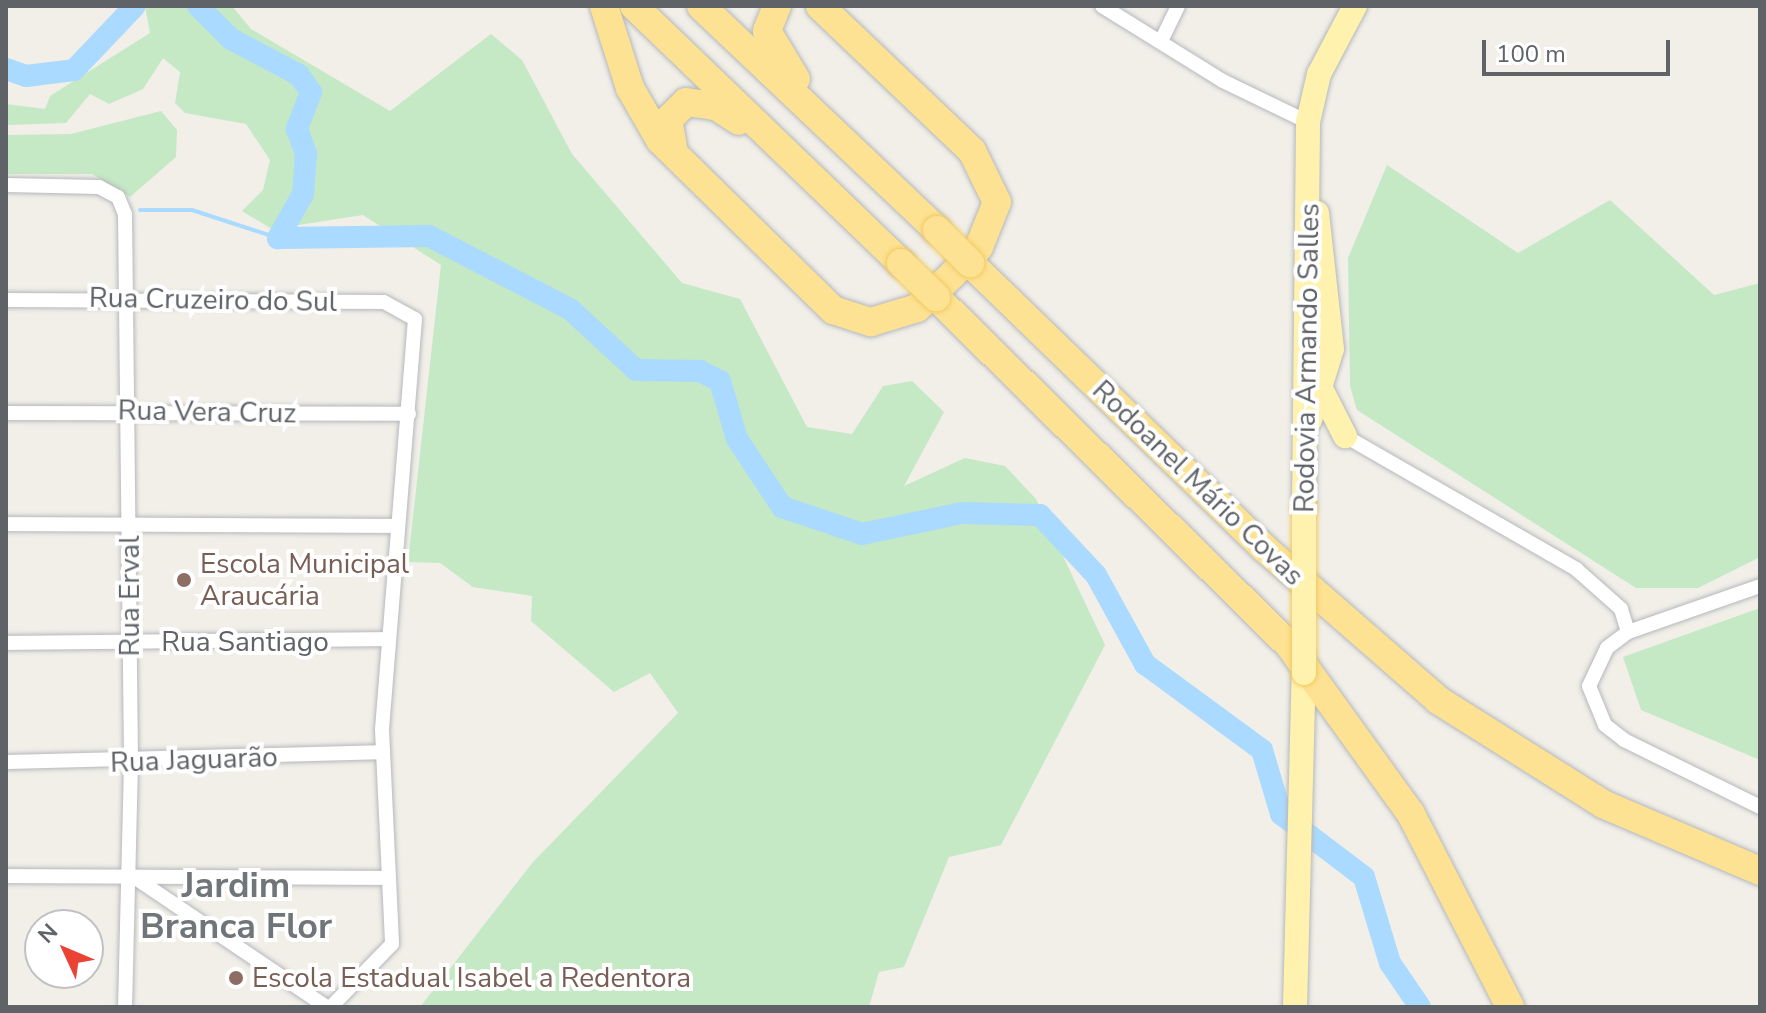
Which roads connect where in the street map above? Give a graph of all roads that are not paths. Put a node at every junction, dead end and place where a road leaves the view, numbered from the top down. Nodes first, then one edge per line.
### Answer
1 (604, 6) edge
2 (634, 6) edge
3 (701, 6) edge
4 (777, 6) edge
5 (1102, 6) edge
6 (1178, 6) edge
7 (1355, 6) edge
8 (820, 9) edge
9 (1161, 41) junction
10 (1308, 122) junction
11 (835, 132) junction
12 (790, 156) junction
13 (676, 157) junction
14 (1311, 175) junction
15 (6, 185) edge
16 (128, 298) junction
17 (6, 300) edge
18 (1305, 362) junction
19 (127, 410) junction
20 (6, 413) edge
21 (409, 414) junction
22 (1319, 422) junction
23 (1305, 472) junction
24 (130, 520) junction
25 (6, 524) edge
26 (398, 526) junction
27 (1760, 586) edge
28 (1628, 632) junction
29 (388, 639) junction
30 (6, 643) edge
31 (129, 643) junction
32 (382, 752) junction
33 (6, 762) edge
34 (131, 763) junction
35 (1760, 807) edge
36 (1760, 871) edge
37 (131, 875) junction
38 (6, 876) edge
39 (388, 878) junction
40 (125, 1007) edge
41 (329, 1007) edge
42 (1295, 1007) edge
43 (1510, 1007) edge

1 - 13 highway
2 - 12 highway, Rodoanel Mário Covas
3 - 11 highway, Rodoanel Mário Covas
4 - 11 highway
5 - 9 street
6 - 9 street
7 - 10 main road, Rodovia Armando Salles
8 - 13 highway
9 - 10 street
10 - 14 main road, Rodovia Armando Salles
11 - 36 highway, Rodoanel Mário Covas, bridge
12 - 13 highway
12 - 43 highway, Rodoanel Mário Covas, bridge
14 - 18 main road, Rodovia Armando Salles
14 - 22 main road
15 - 16 street, Rua Erval
16 - 17 street, Rua Cruzeiro do Sul
16 - 19 street, Rua Erval
16 - 21 street, Rua Cruzeiro do Sul
18 - 22 main road
18 - 22 main road, Rodovia Armando Salles
19 - 20 street, Rua Vera Cruz
19 - 21 street, Rua Vera Cruz
19 - 24 street, Rua Erval
21 - 26 street
22 - 23 main road, Rodovia Armando Salles
22 - 23 main road
22 - 28 street
23 - 42 main road, Rodovia Armando Salles, bridge
24 - 25 street
24 - 26 street
24 - 31 street, Rua Erval
26 - 29 street
27 - 28 street
28 - 35 street
29 - 31 street, Rua Santiago
29 - 32 street
30 - 31 street, Rua Santiago
31 - 34 street, Rua Erval
32 - 34 street, Rua Jaguarão
32 - 39 street
33 - 34 street, Rua Jaguarão
34 - 37 street, Rua Erval
37 - 38 street
37 - 39 street
37 - 40 street, Rua Erval
37 - 41 street
39 - 41 street

